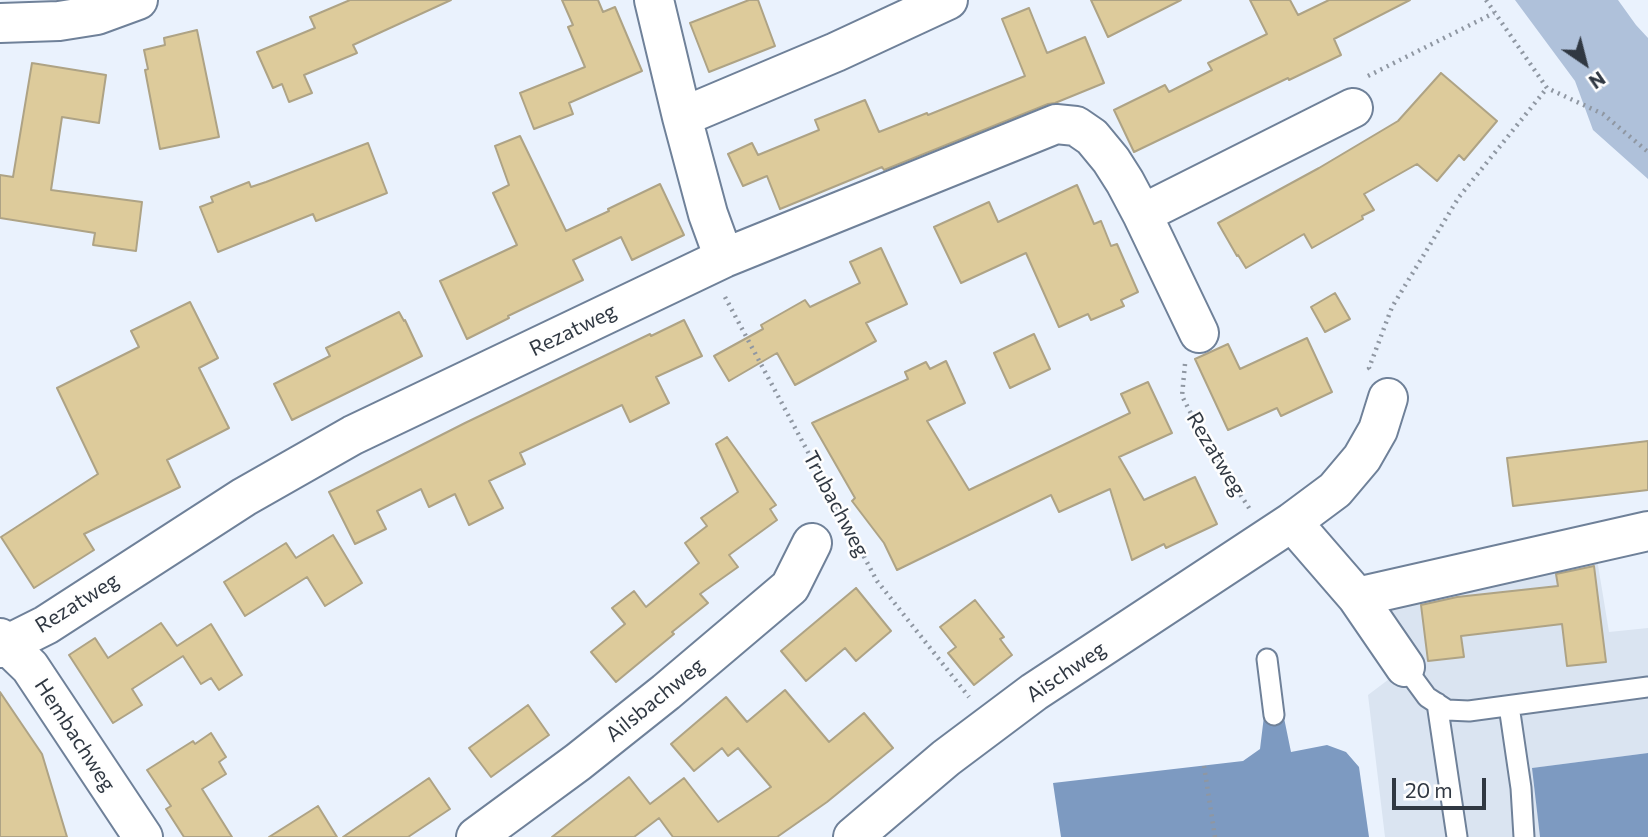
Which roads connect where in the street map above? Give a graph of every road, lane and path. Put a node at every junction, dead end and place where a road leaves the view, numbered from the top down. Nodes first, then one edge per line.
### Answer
1 (138, 0) edge
2 (654, 0) edge
3 (948, 0) edge
4 (1486, 0) edge
5 (1494, 12) junction
6 (5, 15) edge
7 (1547, 88) junction
8 (1353, 108) joint
9 (682, 117) junction
10 (1648, 152) edge
11 (1142, 214) junction
12 (716, 261) junction
13 (1199, 333) joint
14 (1388, 398) joint
15 (1280, 530) junction
16 (1648, 531) edge
17 (812, 543) dead end
18 (1357, 597) junction
19 (2, 644) edge
20 (1266, 659) dead end
21 (1405, 667) joint
22 (1648, 687) edge
23 (1437, 703) junction
24 (1509, 706) junction
25 (1273, 715) dead end
26 (991, 724) junction
27 (1204, 766) dead end
28 (142, 837) edge
29 (476, 837) edge
30 (853, 837) edge
31 (1215, 837) edge
32 (1457, 837) edge
33 (1524, 837) edge

1 - 6 street
2 - 9 street
3 - 9 street
4 - 5 path
5 - 7 path
5 - 8 path
7 - 10 path
7 - 14 path
8 - 11 street
9 - 12 street
11 - 12 street, Rezatweg
11 - 13 street, Rezatweg
12 - 19 street, Rezatweg
12 - 26 path, Trubachweg
13 - 15 path, Rezatweg
14 - 15 street, Aischweg
15 - 18 street
15 - 26 street, Aischweg
16 - 18 street
17 - 29 street, Ailsbachweg
18 - 21 street
19 - 28 street, Hembachweg
20 - 25 lane
21 - 23 lane
22 - 24 lane
23 - 24 lane
23 - 32 lane
24 - 33 lane
26 - 30 street, Aischweg
27 - 31 path

